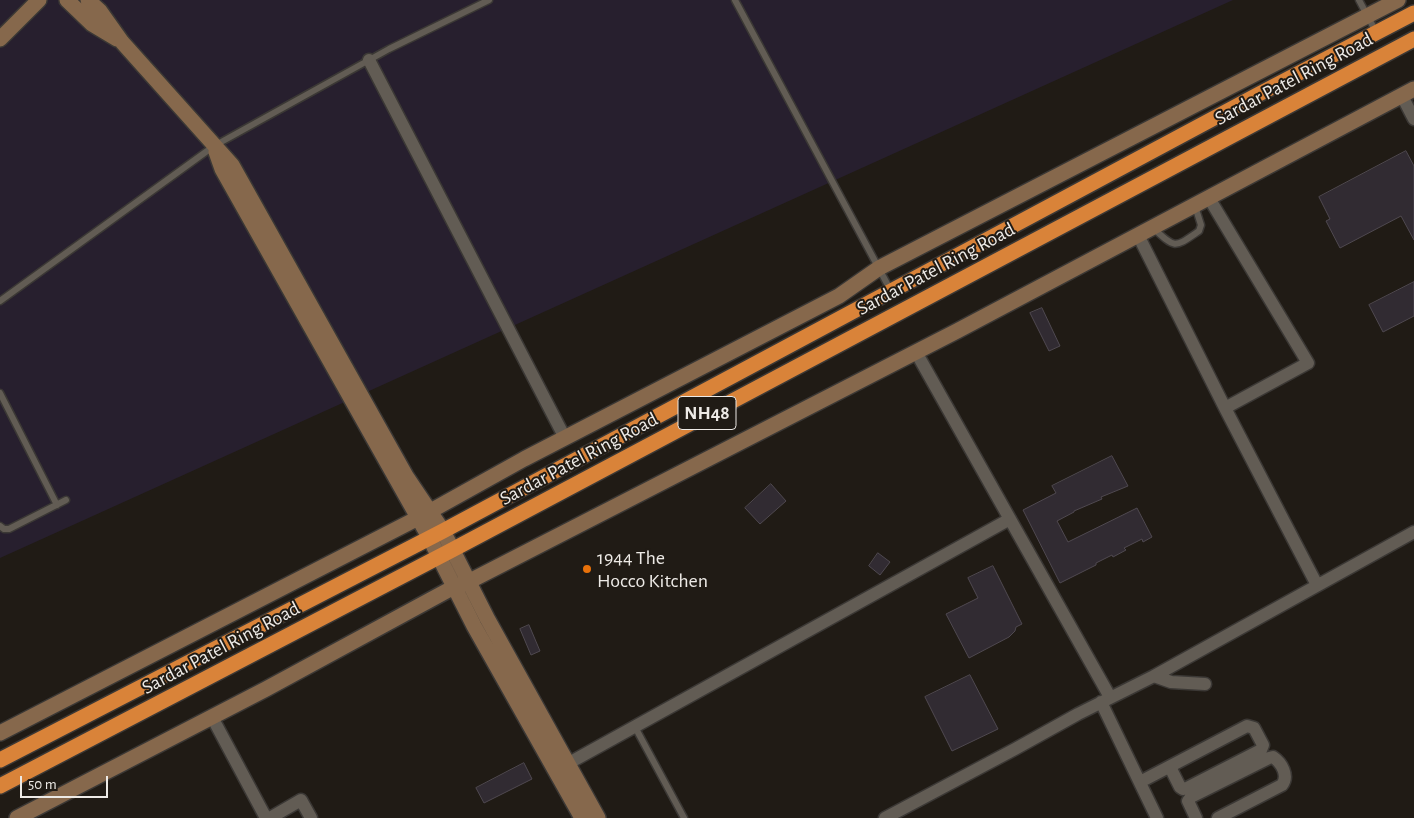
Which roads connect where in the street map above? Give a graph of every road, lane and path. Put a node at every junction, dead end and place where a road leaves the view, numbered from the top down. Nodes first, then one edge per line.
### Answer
1 (27, 0) edge
2 (39, 0) edge
3 (67, 0) edge
4 (88, 0) edge
5 (489, 0) edge
6 (735, 0) edge
7 (1359, 0) edge
8 (1398, 0) edge
9 (1414, 13) edge
10 (1368, 16) junction
11 (0, 27) edge
12 (1376, 33) junction
13 (0, 39) edge
14 (1414, 39) edge
15 (122, 42) junction
16 (369, 60) junction
17 (1408, 92) edge
18 (1414, 119) edge
19 (214, 146) junction
20 (1209, 198) junction
21 (1195, 205) junction
22 (1152, 228) junction
23 (1138, 235) junction
24 (879, 268) junction
25 (891, 291) junction
26 (0, 301) edge
27 (916, 352) junction
28 (0, 393) edge
29 (1225, 408) junction
30 (565, 438) junction
31 (66, 500) dead end
32 (57, 505) junction
33 (424, 515) junction
34 (1010, 519) junction
35 (0, 526) edge
36 (443, 531) junction
37 (1414, 532) edge
38 (429, 537) junction
39 (452, 550) junction
40 (437, 556) junction
41 (468, 582) junction
42 (1317, 585) junction
43 (454, 587) junction
44 (1154, 676) junction
45 (1205, 684) dead end
46 (1106, 700) junction
47 (212, 717) junction
48 (635, 727) junction
49 (0, 734) edge
50 (0, 760) edge
51 (568, 764) junction
52 (1170, 767) junction
53 (1140, 782) junction
54 (0, 786) edge
55 (33, 814) edge
56 (17, 818) edge
57 (266, 818) edge
58 (270, 818) edge
59 (311, 818) edge
60 (582, 818) edge
61 (598, 818) edge
62 (684, 818) edge
63 (885, 818) edge
64 (1157, 818) edge
65 (1196, 818) edge
66 (1218, 818) edge

1 - 11 street
2 - 13 street
3 - 15 street
4 - 15 street
5 - 16 lane
6 - 24 lane
7 - 10 lane
8 - 10 street, Sardar Patel Ring Road
9 - 12 highway, Sardar Patel Ring Road / NH48
10 - 12 lane
10 - 24 street, Sardar Patel Ring Road
12 - 25 highway, Sardar Patel Ring Road / NH48
14 - 39 highway, Sardar Patel Ring Road / NH48
15 - 19 street
16 - 19 lane
16 - 30 street
17 - 18 street
17 - 20 street
19 - 26 lane
19 - 33 street
20 - 21 street
20 - 29 street
21 - 22 street
21 - 22 lane
22 - 23 street
23 - 27 street
23 - 29 street
24 - 25 lane
24 - 30 street, Sardar Patel Ring Road
25 - 36 highway, Sardar Patel Ring Road / NH48
27 - 34 street
27 - 41 street
28 - 32 lane
29 - 42 street
30 - 33 street, Sardar Patel Ring Road
31 - 32 lane
32 - 35 lane
33 - 36 street
33 - 38 street
33 - 49 street, Sardar Patel Ring Road
34 - 46 street
34 - 48 street
36 - 38 highway, Sardar Patel Ring Road / NH48
36 - 39 street
37 - 42 street
38 - 40 street
38 - 50 highway, Sardar Patel Ring Road / NH48
39 - 40 highway, Sardar Patel Ring Road / NH48
39 - 41 street
40 - 43 street
40 - 54 highway, Sardar Patel Ring Road / NH48
41 - 43 street
41 - 51 street
42 - 44 street
43 - 47 street
43 - 60 street
44 - 45 street
44 - 46 street
46 - 53 street
46 - 63 street
47 - 55 street
47 - 57 street
48 - 51 street
48 - 62 lane
51 - 61 street
52 - 52 street
52 - 53 street
53 - 64 street
55 - 56 street
58 - 59 street
65 - 66 street

